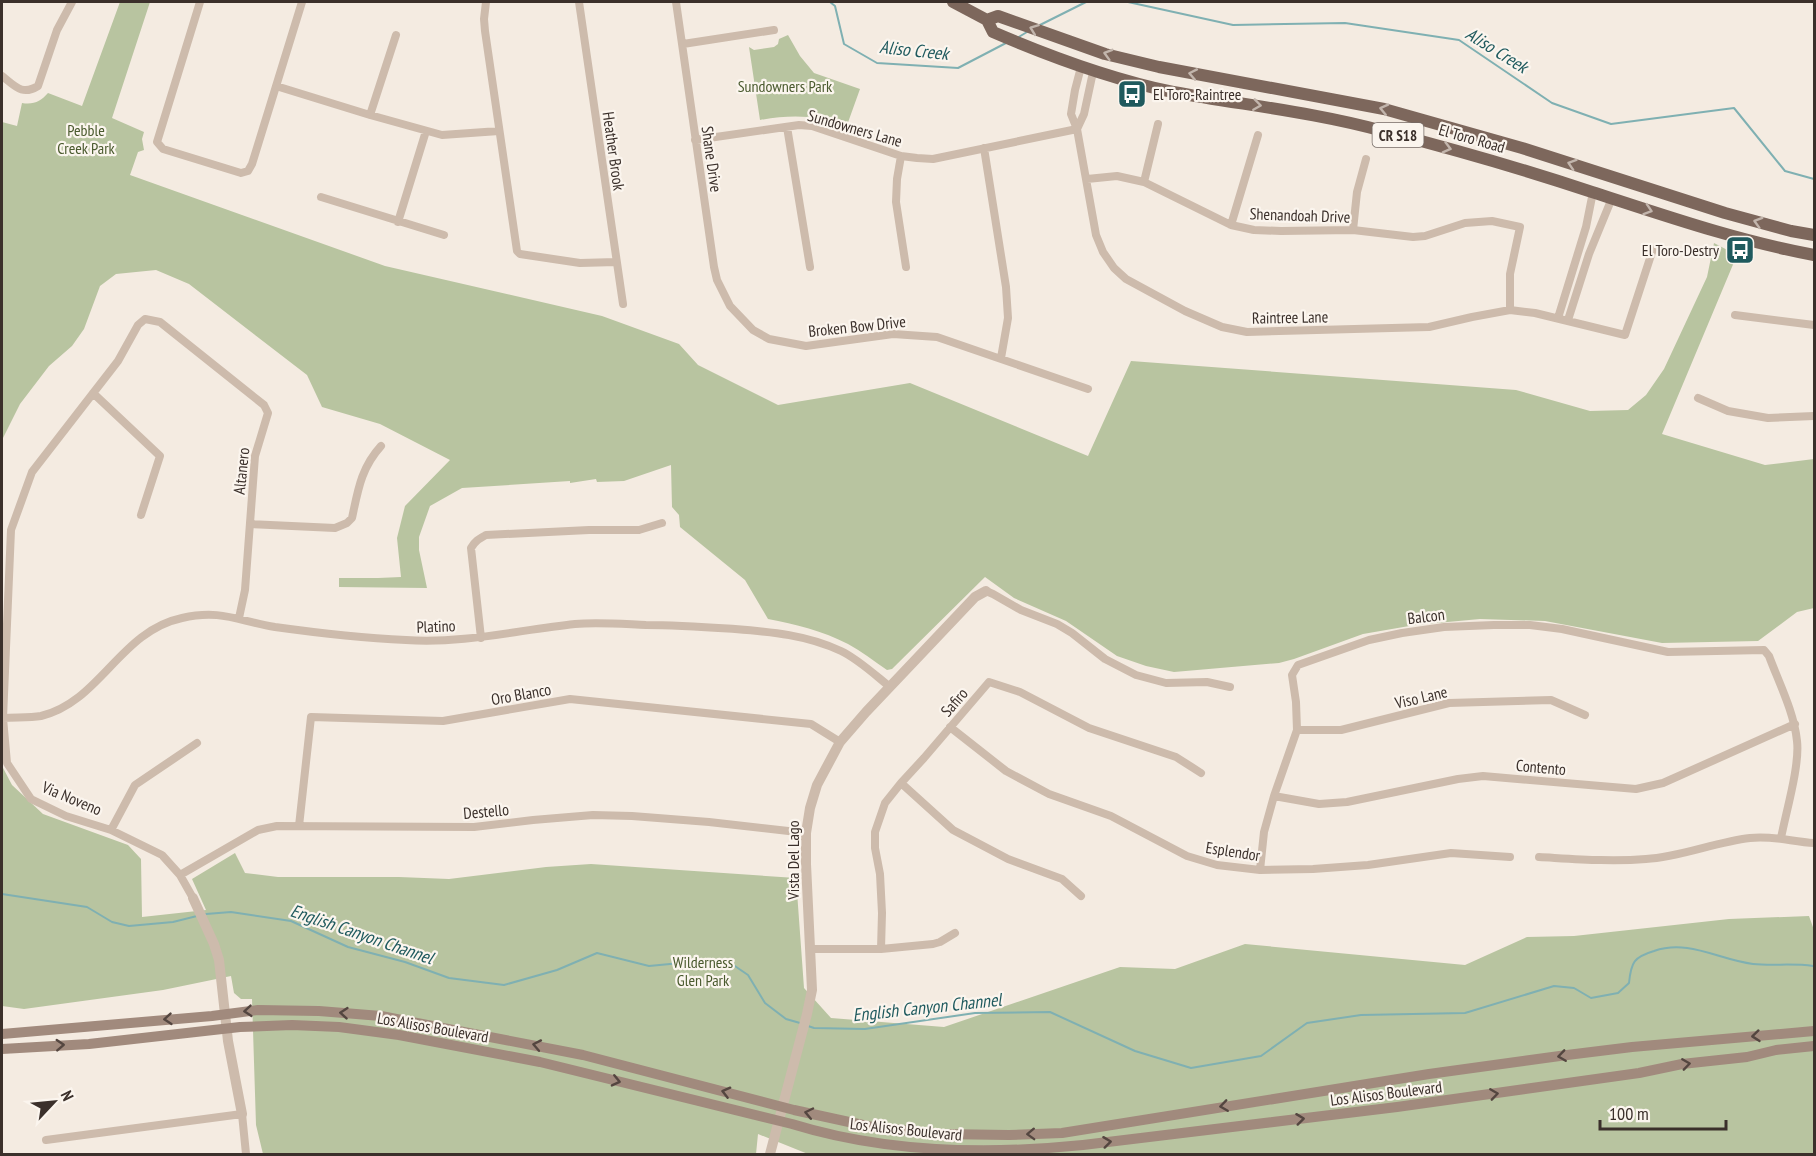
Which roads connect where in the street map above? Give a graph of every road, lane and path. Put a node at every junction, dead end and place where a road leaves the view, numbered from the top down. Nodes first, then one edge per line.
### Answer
1 (72, 2) edge
2 (200, 2) edge
3 (302, 2) edge
4 (486, 2) edge
5 (579, 2) edge
6 (676, 2) edge
7 (952, 2) edge
8 (987, 20) junction
9 (774, 30) dead end
10 (396, 35) dead end
11 (683, 44) junction
12 (1087, 70) junction
13 (2, 76) edge
14 (276, 86) junction
15 (1073, 100) junction
16 (1086, 103) junction
17 (369, 115) junction
18 (1158, 124) dead end
19 (787, 128) junction
20 (1077, 129) junction
21 (500, 130) junction
22 (426, 131) junction
23 (1258, 135) dead end
24 (695, 140) junction
25 (984, 148) junction
26 (901, 156) junction
27 (1366, 159) dead end
28 (1087, 179) junction
29 (1144, 182) junction
30 (1593, 192) junction
31 (321, 197) dead end
32 (1612, 198) junction
33 (398, 222) junction
34 (1231, 225) junction
35 (1353, 230) junction
36 (444, 235) dead end
37 (1583, 236) junction
38 (1815, 236) edge
39 (1594, 240) junction
40 (1653, 249) dead end
41 (1815, 255) edge
42 (616, 262) junction
43 (810, 267) dead end
44 (906, 267) dead end
45 (1568, 284) junction
46 (1578, 288) junction
47 (623, 304) dead end
48 (1510, 310) junction
49 (737, 315) joint
50 (1735, 315) dead end
51 (1558, 318) junction
52 (145, 319) joint
53 (1568, 320) junction
54 (1815, 326) edge
55 (1001, 358) junction
56 (1088, 389) dead end
57 (93, 393) junction
58 (1698, 398) dead end
59 (1815, 416) edge
60 (381, 446) dead end
61 (141, 515) dead end
62 (662, 523) dead end
63 (250, 524) junction
64 (986, 591) joint
65 (238, 618) junction
66 (4, 635) edge
67 (481, 638) junction
68 (890, 687) junction
69 (1230, 687) dead end
70 (1585, 715) dead end
71 (3, 718) junction
72 (1795, 724) junction
73 (950, 727) junction
74 (1297, 730) junction
75 (840, 742) junction
76 (197, 743) dead end
77 (1201, 773) dead end
78 (901, 783) junction
79 (1274, 796) junction
80 (299, 826) junction
81 (111, 831) junction
82 (806, 833) junction
83 (1781, 838) junction
84 (1815, 843) edge
85 (1510, 857) dead end
86 (1539, 857) dead end
87 (1260, 870) junction
88 (180, 875) junction
89 (1081, 896) dead end
90 (193, 898) joint
91 (955, 933) dead end
92 (811, 949) junction
93 (881, 949) junction
94 (226, 1013) junction
95 (227, 1028) junction
96 (1815, 1031) edge
97 (2, 1034) edge
98 (1815, 1046) edge
99 (2, 1049) edge
100 (782, 1107) junction
101 (242, 1114) junction
102 (778, 1122) junction
103 (46, 1140) dead end
104 (246, 1155) edge
105 (770, 1155) edge

1 - 13 street
2 - 14 street
3 - 14 street
4 - 21 street
5 - 42 street, Heather Brook
6 - 11 street, Shane Drive
7 - 8 main road, El Toro Road
8 - 12 main road, El Toro Road / CR S18
38 -> 8 main road, El Toro Road
9 - 11 street
10 - 17 street
11 - 24 street, Shane Drive
12 - 15 street, Raintree Lane
12 - 16 street
12 -> 30 main road, El Toro Road / CR S18
14 - 17 street
15 - 16 street
15 - 20 street, Raintree Lane
16 - 20 street
17 - 22 street
18 - 29 street
19 - 24 street, Sundowners Lane
19 - 26 street, Sundowners Lane
19 - 43 street
20 - 25 street, Sundowners Lane
20 - 28 street, Raintree Lane
21 - 22 street
21 - 42 street
22 - 33 street
23 - 34 street
24 - 49 street, Shane Drive
25 - 26 street, Sundowners Lane
25 - 55 street
26 - 44 street
27 - 35 street
28 - 29 street, Shenandoah Drive
28 - 48 street, Raintree Lane
29 - 34 street, Shenandoah Drive
30 - 32 main road, El Toro Road / CR S18
30 - 37 street
31 - 33 street
32 - 39 street
32 -> 41 main road, El Toro Road / CR S18
33 - 36 street
34 - 35 street, Shenandoah Drive
35 - 48 street, Shenandoah Drive
37 - 39 street
37 - 45 street
39 - 46 street
40 - 53 street, Raintree Lane
42 - 47 street, Heather Brook
45 - 46 street
45 - 51 street
46 - 53 street
48 - 51 street, Raintree Lane
49 - 55 street, Broken Bow Drive
50 - 54 street
51 - 53 street, Raintree Lane
52 - 57 street, Via Noveno
52 - 63 street, Altanero
55 - 56 street, Broken Bow Drive
57 - 61 street
57 - 66 street, Via Noveno
58 - 59 street
60 - 63 street
62 - 67 street
63 - 65 street, Altanero
64 - 68 street, Vista Del Lago
64 - 69 street
65 - 67 street, Platino
65 - 71 street, Platino
66 - 71 street, Via Noveno
67 - 68 street, Platino
68 - 75 street, Vista Del Lago
70 - 74 street, Viso Lane
71 - 81 street, Via Noveno
72 - 74 street, Balcon
72 - 79 street, Contento
72 - 83 street
73 - 77 street, Safiro
73 - 78 street, Safiro
73 - 87 street, Esplendor
74 - 79 street, Balcon
75 - 80 street, Oro Blanco
75 - 82 street, Vista Del Lago
76 - 81 street
78 - 89 street
78 - 93 street, Safiro
79 - 87 street, Balcon
80 - 82 street, Destello
80 - 88 street, Destello
81 - 88 street, Via Noveno
82 - 92 street, Vista Del Lago
83 - 84 street
83 - 86 street
85 - 87 street, Esplendor
88 - 90 street, Via Noveno
90 - 94 street, Via Noveno
91 - 93 street
92 - 93 street
92 - 100 street, Vista Del Lago
94 - 95 street, Via Noveno
94 -> 97 main road, Los Alisos Boulevard
100 -> 94 main road, Los Alisos Boulevard
99 -> 95 main road, Los Alisos Boulevard
95 - 101 street, Via Noveno
95 -> 102 main road, Los Alisos Boulevard
96 -> 100 main road, Los Alisos Boulevard
102 -> 98 main road, Los Alisos Boulevard
100 - 102 street, Vista Del Lago
101 - 103 street
101 - 104 street, Via Noveno
102 - 105 street, Vista Del Lago

